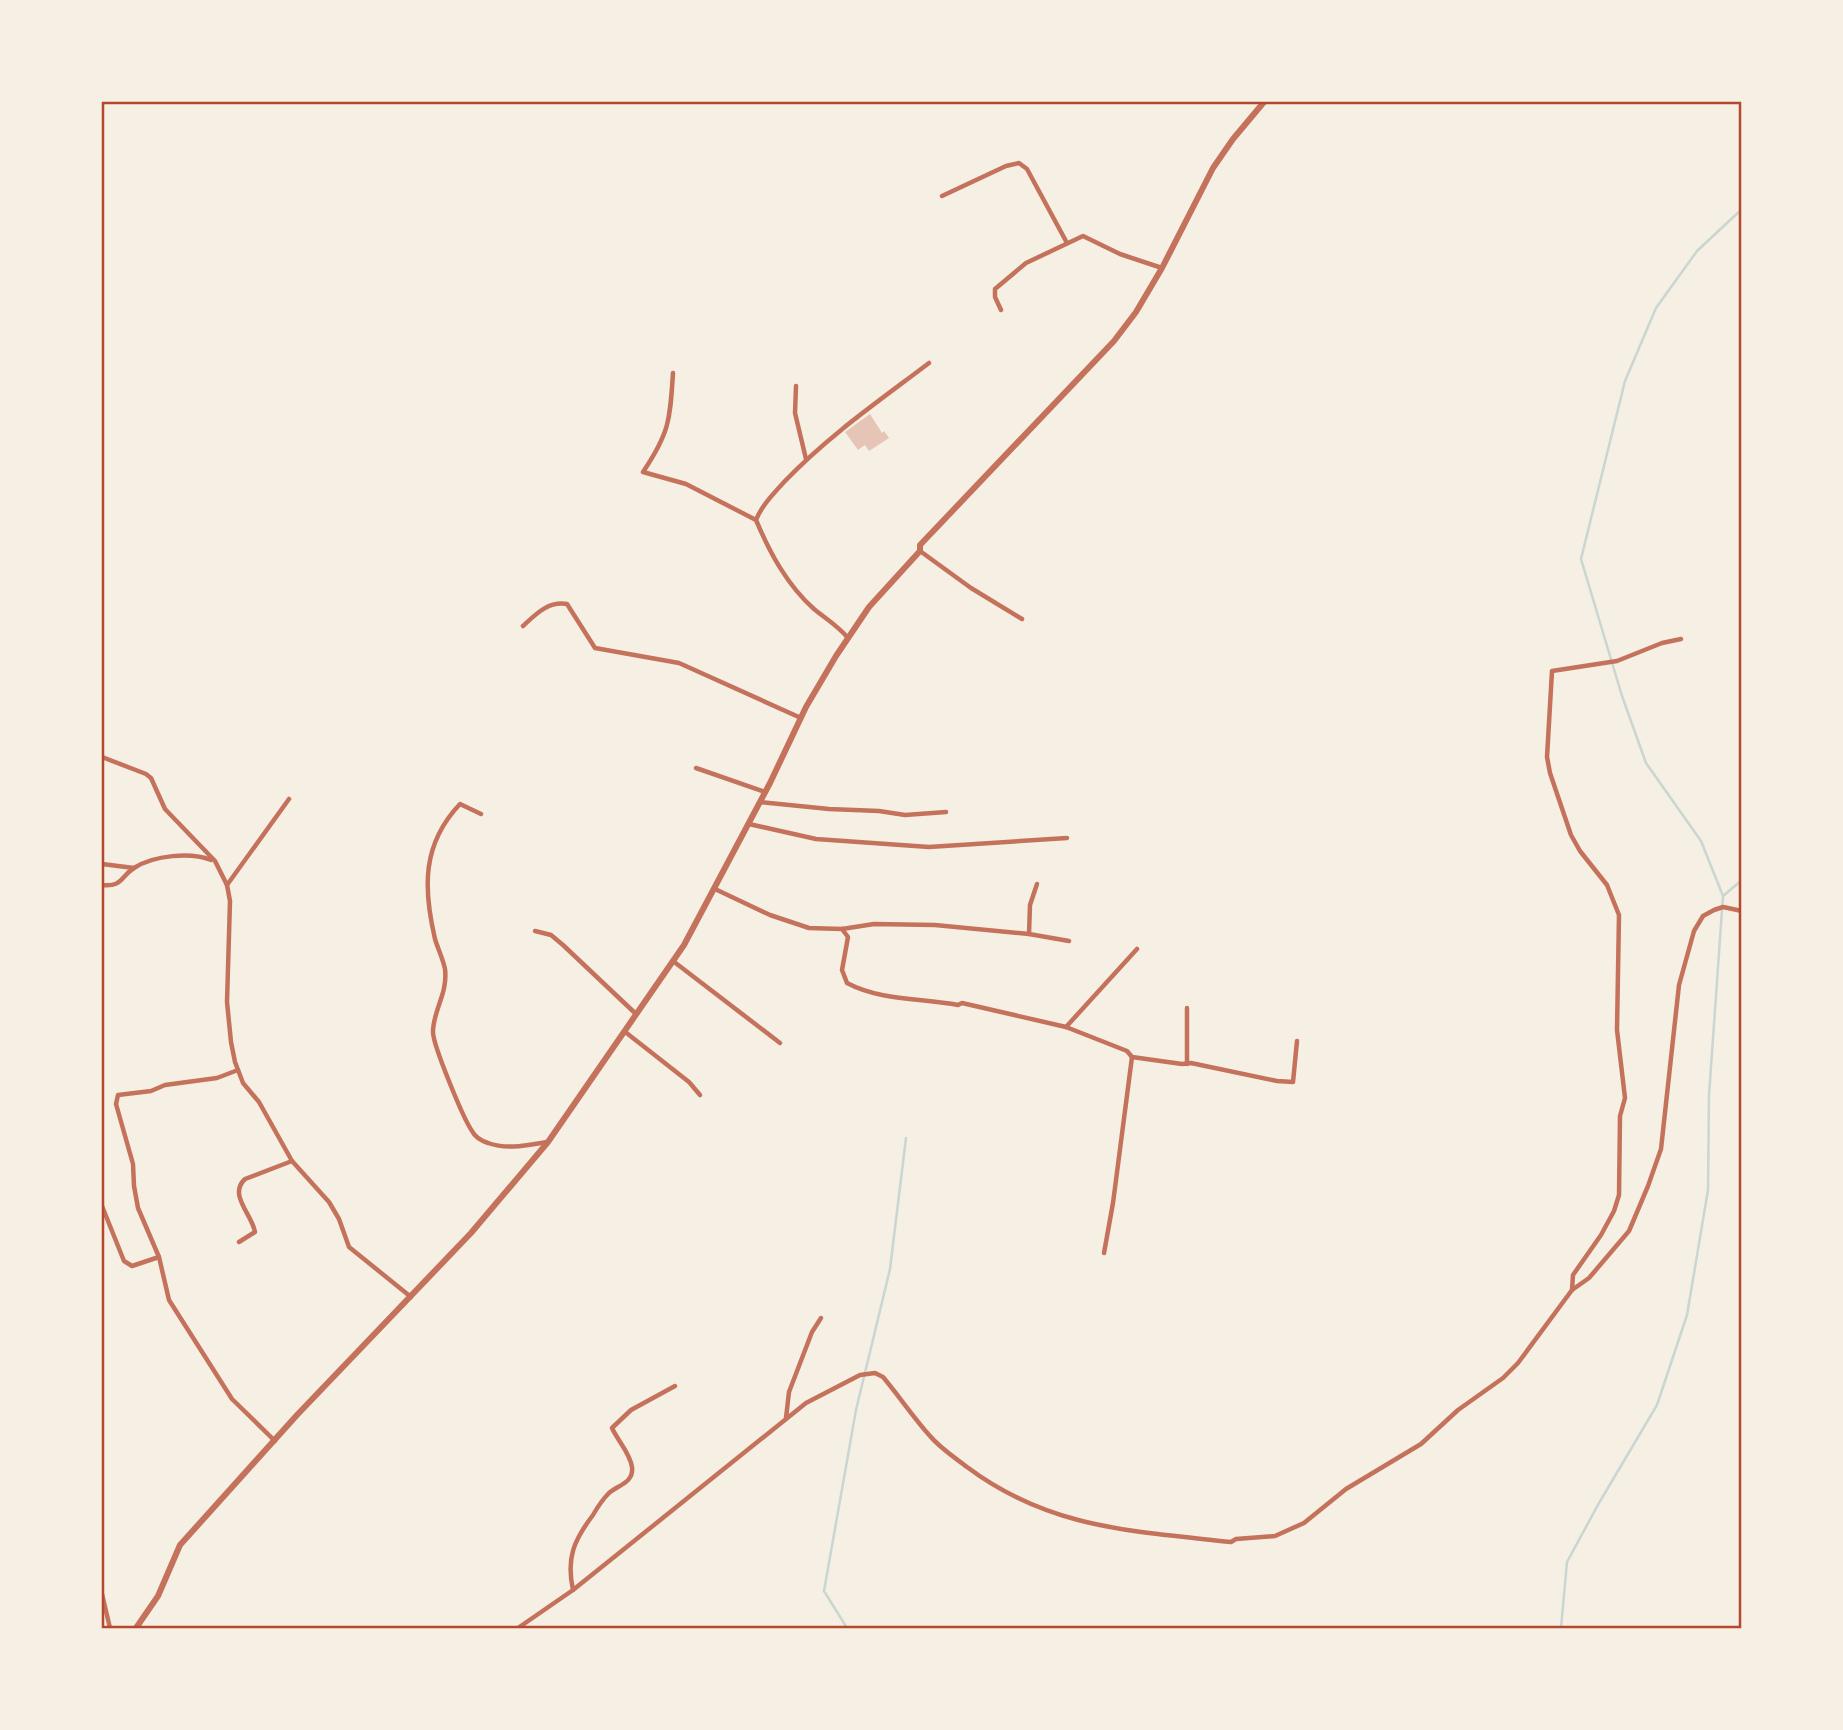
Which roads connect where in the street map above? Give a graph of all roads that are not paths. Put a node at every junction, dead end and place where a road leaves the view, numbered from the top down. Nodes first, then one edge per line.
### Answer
1 (1264, 102) edge
2 (942, 196) dead end
3 (1068, 243) junction
4 (1162, 268) junction
5 (1001, 310) dead end
6 (929, 363) dead end
7 (673, 373) dead end
8 (796, 386) dead end
9 (806, 459) junction
10 (756, 520) junction
11 (919, 551) junction
12 (1022, 619) dead end
13 (523, 626) dead end
14 (848, 638) junction
15 (1681, 639) dead end
16 (802, 719) junction
17 (102, 757) edge
18 (696, 768) dead end
19 (765, 792) junction
20 (289, 799) dead end
21 (760, 802) junction
22 (946, 812) dead end
23 (481, 814) dead end
24 (749, 824) junction
25 (1067, 838) dead end
26 (215, 862) junction
27 (102, 863) edge
28 (134, 868) junction
29 (1037, 884) dead end
30 (102, 885) edge
31 (227, 885) junction
32 (715, 889) junction
33 (1741, 911) edge
34 (842, 929) junction
35 (535, 931) dead end
36 (1029, 934) junction
37 (1069, 941) dead end
38 (1137, 949) dead end
39 (673, 961) junction
40 (1187, 1008) dead end
41 (636, 1014) junction
42 (1066, 1027) junction
43 (623, 1031) junction
44 (1297, 1041) dead end
45 (780, 1043) dead end
46 (1132, 1057) junction
47 (1187, 1064) junction
48 (238, 1070) junction
49 (700, 1095) dead end
50 (548, 1142) junction
51 (292, 1161) junction
52 (102, 1206) edge
53 (239, 1242) dead end
54 (1104, 1253) dead end
55 (159, 1257) junction
56 (1572, 1290) junction
57 (411, 1297) junction
58 (821, 1318) dead end
59 (675, 1386) dead end
60 (786, 1419) junction
61 (275, 1441) junction
62 (573, 1590) junction
63 (102, 1594) edge
64 (110, 1629) edge
65 (136, 1629) edge
66 (518, 1629) edge

1 - 4 street
2 - 3 street
3 - 4 street
3 - 5 street
4 - 11 street
6 - 9 street
7 - 10 street
8 - 9 street
9 - 10 street
10 - 14 street
11 - 12 street
11 - 14 street
13 - 16 street
14 - 16 street
15 - 56 street
16 - 19 street
17 - 26 street
18 - 19 street
19 - 21 street
20 - 31 street
21 - 22 street
21 - 24 street
23 - 50 street
24 - 25 street
24 - 32 street
26 - 28 street
26 - 31 street
27 - 28 street
28 - 30 street
29 - 36 street
31 - 48 street
32 - 34 street
32 - 39 street
33 - 56 street
34 - 36 street
34 - 42 street
35 - 41 street
36 - 37 street
38 - 42 street
39 - 41 street
39 - 45 street
40 - 47 street
41 - 43 street
42 - 46 street
43 - 49 street
43 - 50 street
44 - 47 street
46 - 47 street
46 - 54 street
48 - 51 street
48 - 55 street
50 - 57 street
51 - 53 street
51 - 57 street
52 - 55 street
55 - 61 street
56 - 60 street
57 - 61 street
58 - 60 street
59 - 62 street
60 - 62 street
61 - 65 street
62 - 66 street
63 - 64 street

